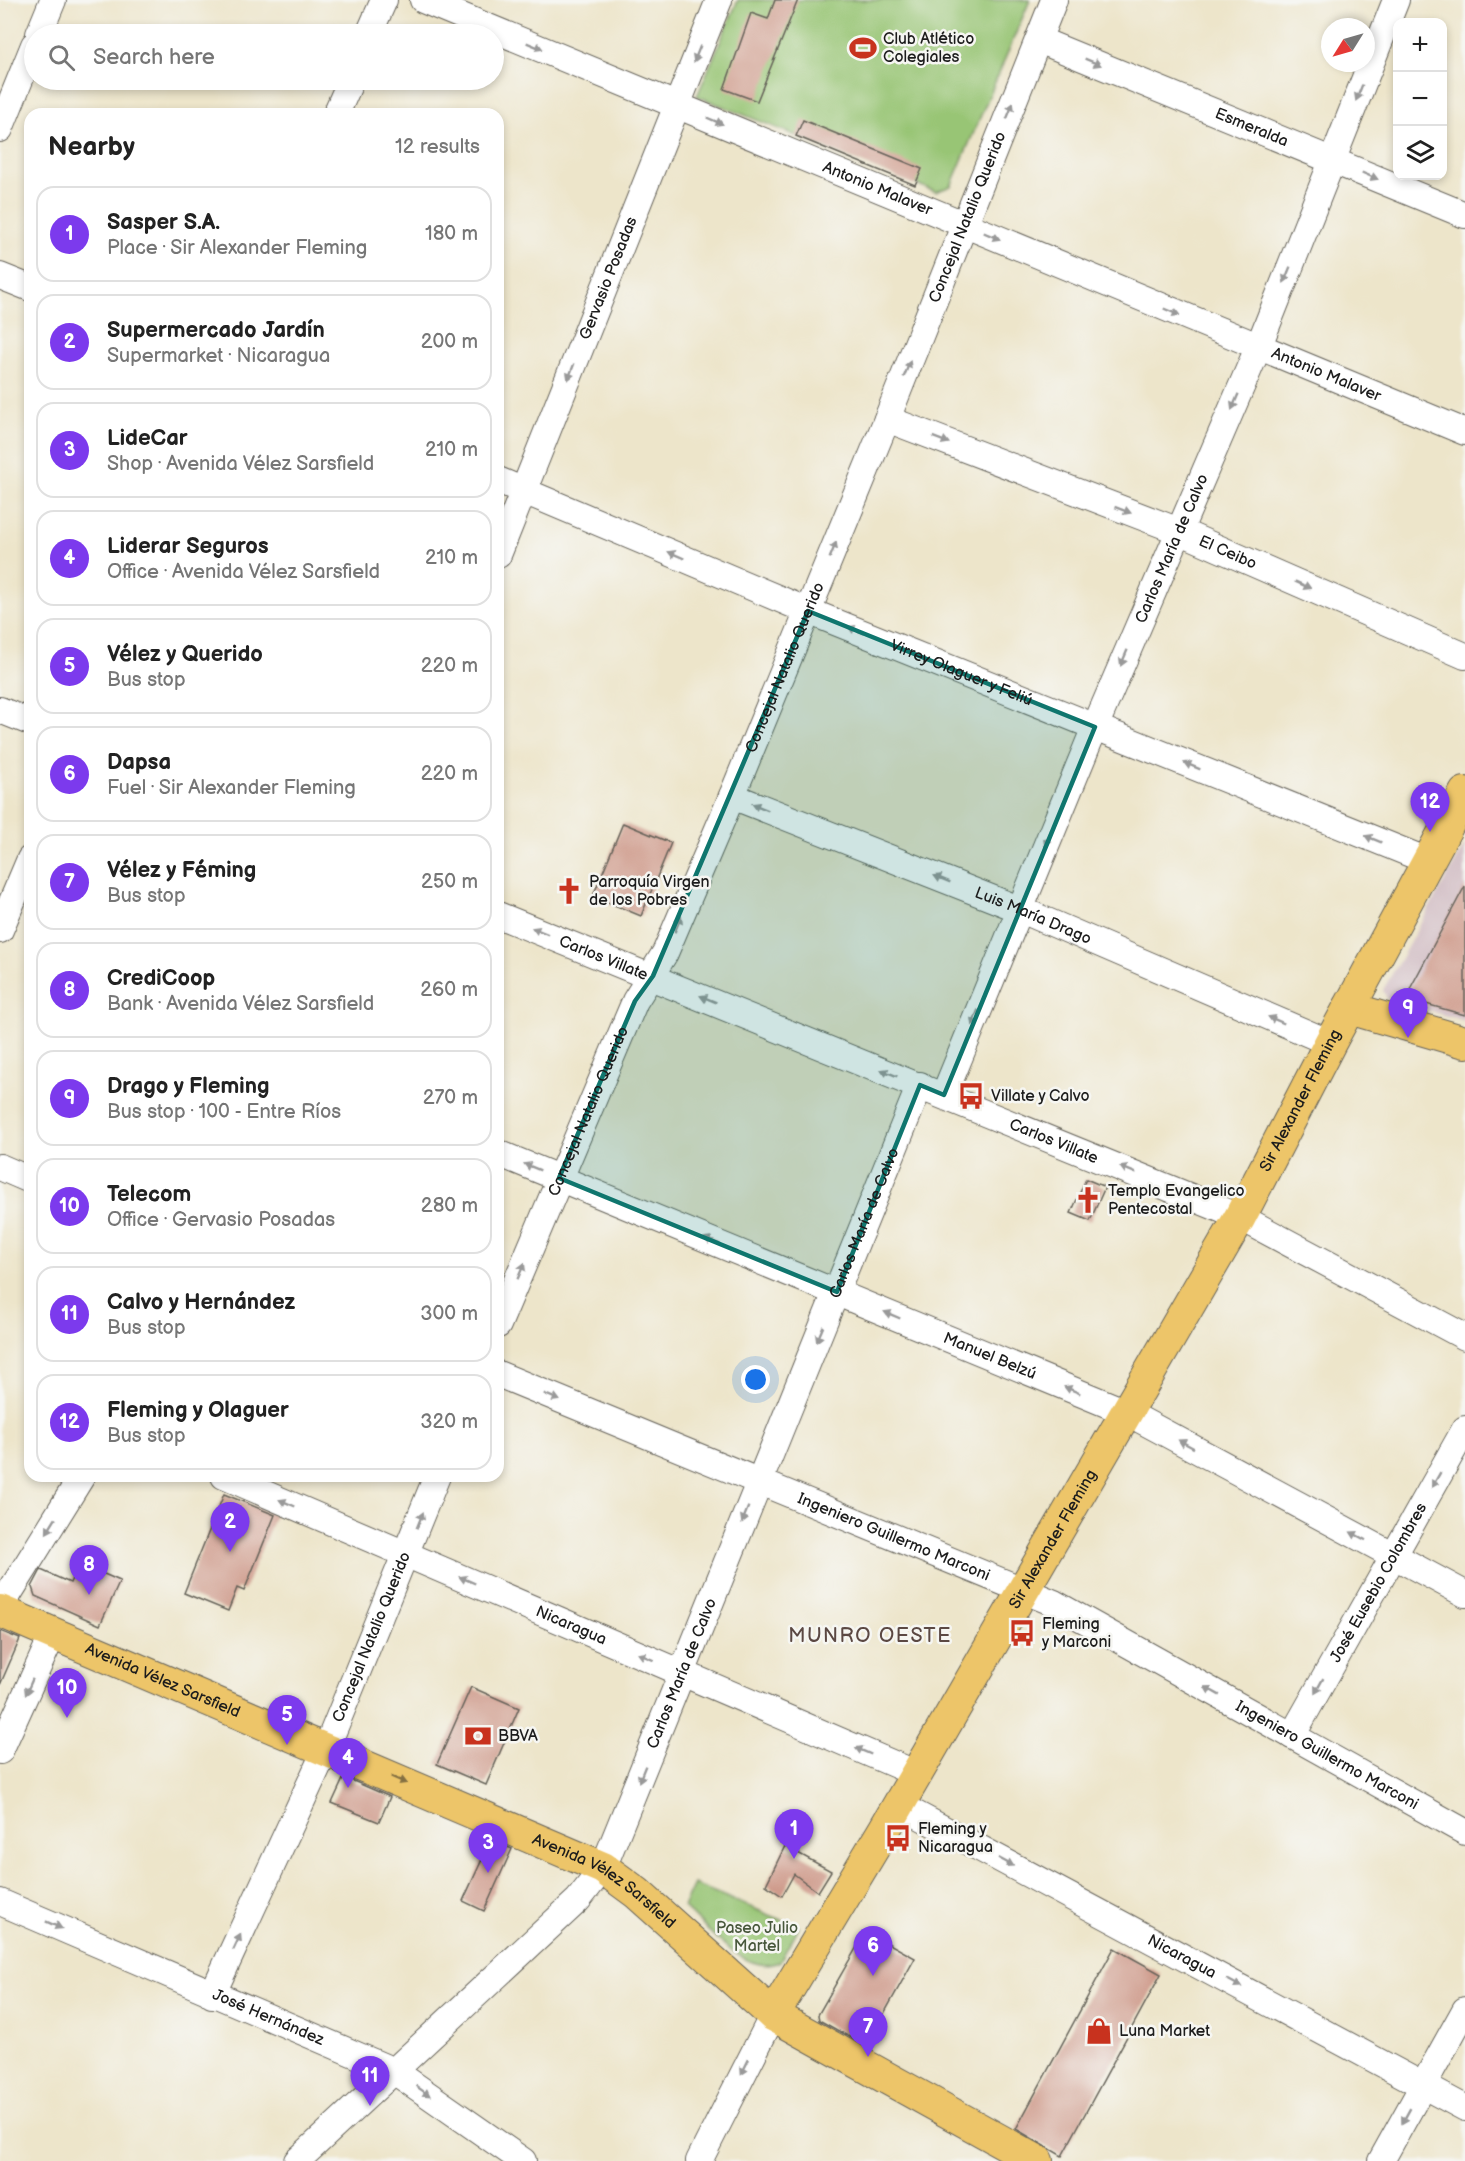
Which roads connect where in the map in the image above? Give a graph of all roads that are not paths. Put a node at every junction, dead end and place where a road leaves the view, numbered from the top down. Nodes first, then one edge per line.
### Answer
1 (53, 0) edge
2 (384, 0) edge
3 (423, 0) edge
4 (719, 0) edge
5 (1054, 0) edge
6 (1396, 0) edge
7 (43, 24) edge
8 (373, 24) edge
9 (481, 24) edge
10 (504, 34) edge
11 (1039, 40) junction
12 (24, 70) edge
13 (347, 90) edge
14 (676, 105) junction
15 (339, 108) edge
16 (0, 129) edge
17 (1333, 160) junction
18 (1465, 215) edge
19 (964, 224) junction
20 (0, 276) edge
21 (24, 286) edge
22 (1258, 348) junction
23 (887, 420) junction
24 (1465, 432) edge
25 (504, 483) edge
26 (524, 491) junction
27 (1179, 531) junction
28 (504, 540) edge
29 (808, 611) junction
30 (1465, 656) edge
31 (0, 710) edge
32 (24, 720) edge
33 (1095, 727) junction
34 (1465, 793) edge
35 (732, 796) junction
36 (1428, 861) junction
37 (24, 873) edge
38 (1019, 909) junction
39 (504, 917) edge
40 (0, 930) edge
41 (653, 976) junction
42 (1348, 1008) junction
43 (1465, 1042) edge
44 (1330, 1043) junction
45 (920, 1085) junction
46 (944, 1095) junction
47 (504, 1155) edge
48 (0, 1167) edge
49 (24, 1177) edge
50 (560, 1178) junction
51 (1240, 1217) junction
52 (837, 1292) junction
53 (504, 1311) edge
54 (1465, 1337) edge
55 (504, 1377) edge
56 (1126, 1412) junction
57 (1465, 1430) edge
58 (78, 1482) edge
59 (238, 1482) edge
60 (435, 1482) edge
61 (758, 1483) junction
62 (406, 1554) junction
63 (1392, 1555) junction
64 (1023, 1592) junction
65 (1465, 1594) edge
66 (0, 1609) edge
67 (53, 1634) junction
68 (682, 1673) junction
69 (1292, 1736) junction
70 (326, 1749) junction
71 (0, 1750) edge
72 (917, 1774) junction
73 (899, 1805) junction
74 (1465, 1832) edge
75 (603, 1868) junction
76 (0, 1902) edge
77 (212, 1995) junction
78 (1465, 2010) edge
79 (772, 2015) junction
80 (394, 2071) junction
81 (1424, 2084) junction
82 (1465, 2108) edge
83 (297, 2161) edge
84 (523, 2161) edge
85 (699, 2161) edge
86 (1037, 2161) edge
87 (1381, 2161) edge

1 - 7 street
2 - 8 street
3 -> 9 street, Antonio Malaver
4 -> 14 street, Gervasio Posadas
5 - 11 street, Concejal Natalio Querido
6 -> 17 street, Carlos María de Calvo
10 -> 14 street, Antonio Malaver
11 -> 17 street, Esmeralda
19 -> 11 street, Concejal Natalio Querido
12 - 16 street
13 - 15 street
14 -> 19 street, Antonio Malaver
14 -> 26 street, Gervasio Posadas
17 -> 18 street, Esmeralda
17 -> 22 street, Carlos María de Calvo
19 -> 22 street, Antonio Malaver
23 -> 19 street, Concejal Natalio Querido
20 - 21 street
22 - 24 street, Antonio Malaver
22 -> 27 street, Carlos María de Calvo
23 -> 27 street, El Ceibo
29 -> 23 street, Concejal Natalio Querido
25 - 26 street, Virrey Olaguer y Feliú
26 - 28 street, Gervasio Posadas
29 -> 26 street, Virrey Olaguer y Feliú
27 -> 30 street, El Ceibo
27 -> 33 street, Carlos María de Calvo
33 -> 29 street, Virrey Olaguer y Feliú
29 - 35 street, Concejal Natalio Querido
31 - 32 street
36 -> 33 street, Virrey Olaguer y Feliú
33 -> 38 street, Carlos María de Calvo
34 - 36 main road, Sir Alexander Fleming
38 -> 35 street, Luis María Drago
41 -> 35 street, Concejal Natalio Querido
36 - 42 main road, Sir Alexander Fleming
37 - 40 street
44 -> 38 street, Luis María Drago
38 -> 46 street, Carlos María de Calvo
41 -> 39 street, Carlos Villate
45 -> 41 street, Carlos Villate
41 - 50 street, Concejal Natalio Querido
42 - 43 main road
42 - 44 main road, Sir Alexander Fleming
44 - 51 main road, Sir Alexander Fleming
45 - 46 street, Carlos Villate
45 - 52 street, Carlos María de Calvo
51 -> 46 street, Carlos Villate
50 -> 47 street, Manuel Belzú
48 - 49 street
52 -> 50 street, Manuel Belzú
53 -> 50 street, Concejal Natalio Querido
51 - 54 street, Carlos Villate
51 - 56 main road, Sir Alexander Fleming
56 -> 52 street, Manuel Belzú
52 -> 61 street, Carlos María de Calvo
55 -> 61 street, Ingeniero Guillermo Marconi
63 -> 56 street, Manuel Belzú
56 - 64 main road, Sir Alexander Fleming
57 -> 63 street, José Eusebio Colombres
58 -> 66 street
62 -> 59 street, Nicaragua
62 -> 60 street, Concejal Natalio Querido
61 - 64 street, Ingeniero Guillermo Marconi
61 -> 68 street, Carlos María de Calvo
68 -> 62 street, Nicaragua
62 - 70 street, Concejal Natalio Querido
63 - 65 street, Manuel Belzú
63 -> 69 street, José Eusebio Colombres
69 -> 64 street, Ingeniero Guillermo Marconi
64 - 72 main road, Sir Alexander Fleming
66 - 67 main road, Avenida Vélez Sarsfield
67 - 70 main road, Avenida Vélez Sarsfield
67 -> 71 street
72 -> 68 street, Nicaragua
68 -> 75 street, Carlos María de Calvo
69 - 74 street, Ingeniero Guillermo Marconi
70 -> 75 main road, Avenida Vélez Sarsfield
77 -> 70 street, Concejal Natalio Querido
72 - 73 main road, Sir Alexander Fleming
73 - 79 main road, Sir Alexander Fleming
73 -> 81 street, Nicaragua
75 - 79 main road, Avenida Vélez Sarsfield
75 - 80 street, Carlos María de Calvo
76 -> 77 street, José Hernández
77 - 80 street, José Hernández
78 - 81 street
79 -> 85 street, Sir Alexander Fleming
79 - 86 main road, Avenida Vélez Sarsfield
80 - 83 street, Carlos María de Calvo
80 -> 84 street, José Hernández
81 - 82 street, Nicaragua
81 -> 87 street

